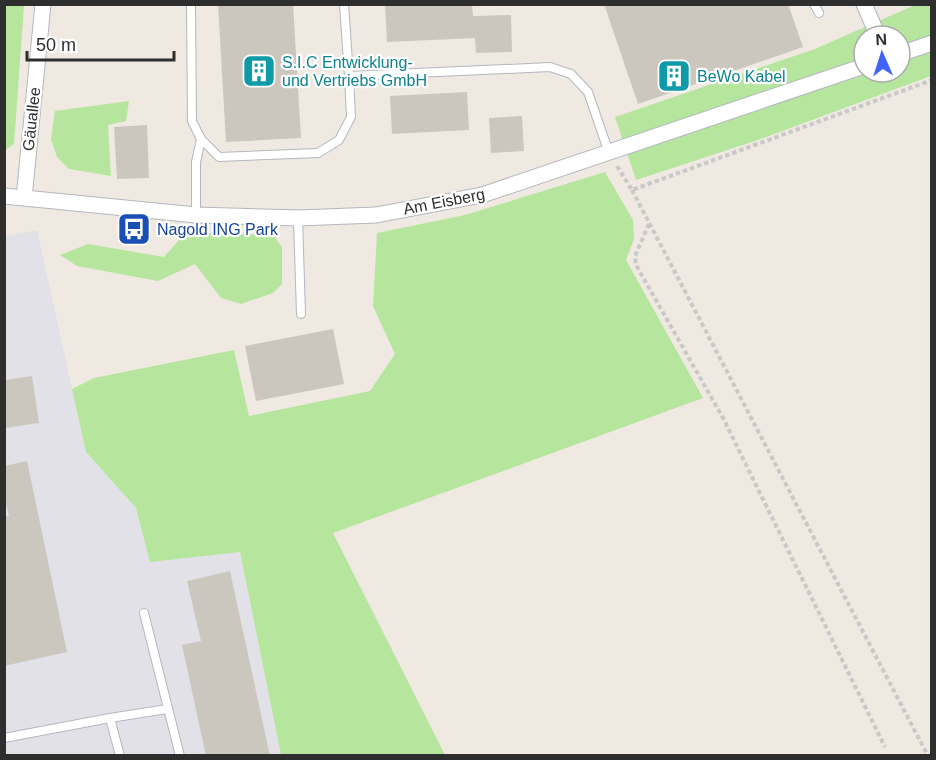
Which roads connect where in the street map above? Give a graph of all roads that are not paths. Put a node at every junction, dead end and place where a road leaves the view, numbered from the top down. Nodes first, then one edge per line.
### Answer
1 (43, 4) edge
2 (191, 4) edge
3 (344, 4) edge
4 (814, 4) edge
5 (864, 4) edge
6 (819, 13) dead end
7 (873, 24) edge
8 (932, 43) edge
9 (912, 50) edge
10 (852, 70) edge
11 (349, 76) junction
12 (201, 140) junction
13 (609, 153) junction
14 (4, 196) edge
15 (24, 198) junction
16 (196, 214) junction
17 (298, 218) junction
18 (301, 314) dead end
19 (144, 613) dead end
20 (167, 709) junction
21 (110, 718) junction
22 (4, 738) edge
23 (120, 756) edge
24 (180, 756) edge

1 - 15 street, Gäuallee
2 - 12 lane
3 - 11 lane
4 - 6 lane
5 - 7 street
8 - 9 street
10 - 13 street, Am Eisberg
11 - 12 lane
11 - 13 lane
12 - 16 lane
13 - 17 street, Am Eisberg
14 - 15 street, Am Eisberg
15 - 16 street, Am Eisberg
16 - 17 street, Am Eisberg
17 - 18 lane
19 - 20 lane
20 - 21 lane
20 - 24 lane
21 - 22 lane
21 - 23 lane

